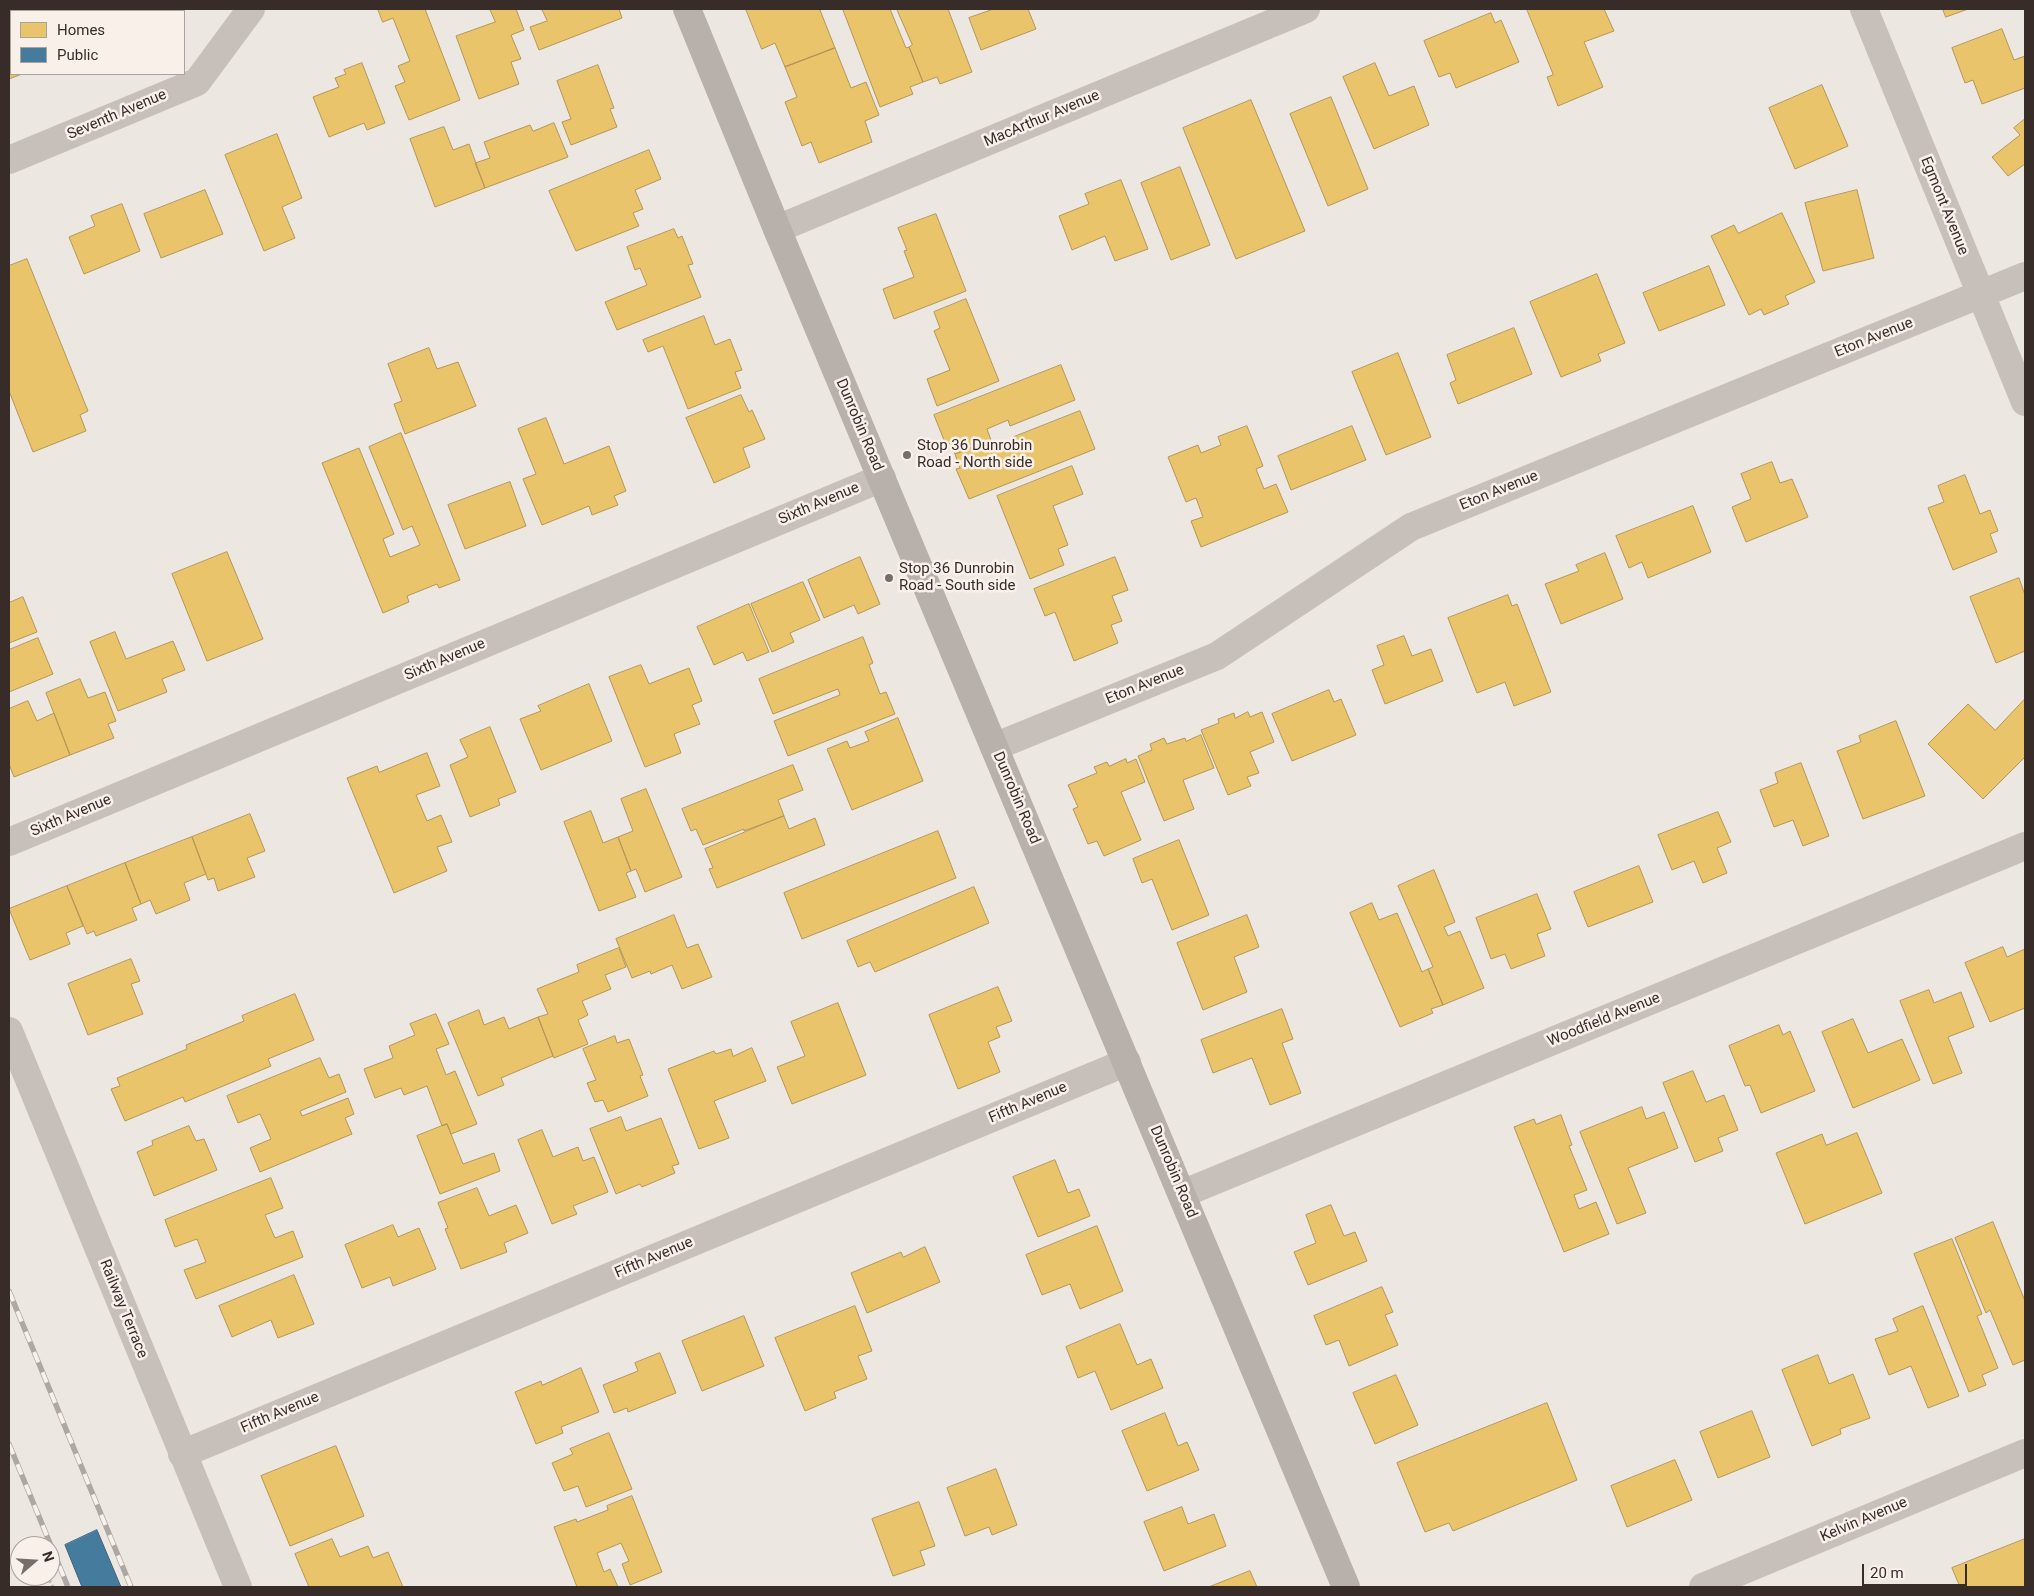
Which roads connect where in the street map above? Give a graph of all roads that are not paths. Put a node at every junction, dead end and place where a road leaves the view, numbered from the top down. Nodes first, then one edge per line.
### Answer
1 (251, 9) edge
2 (687, 9) edge
3 (1306, 9) edge
4 (1864, 9) edge
5 (9, 160) edge
6 (777, 229) junction
7 (2025, 276) edge
8 (1980, 295) junction
9 (2025, 402) edge
10 (882, 478) junction
11 (994, 747) junction
12 (9, 842) edge
13 (2025, 846) edge
14 (9, 1031) edge
15 (1127, 1062) junction
16 (1182, 1194) junction
17 (2025, 1453) edge
18 (182, 1454) junction
19 (238, 1587) edge
20 (1346, 1587) edge
21 (1703, 1587) edge

1 - 5 street, Seventh Avenue
2 - 6 street, Dunrobin Road
3 - 6 street, MacArthur Avenue
4 - 8 street, Egmont Avenue
6 - 10 street, Dunrobin Road
7 - 8 street, Eton Avenue
8 - 9 street, Egmont Avenue
8 - 11 street, Eton Avenue
10 - 11 street, Dunrobin Road
10 - 12 street, Sixth Avenue
11 - 15 street, Dunrobin Road
13 - 16 street, Woodfield Avenue
14 - 18 street, Railway Terrace
15 - 16 street, Dunrobin Road
15 - 18 street, Fifth Avenue
16 - 20 street, Dunrobin Road
17 - 21 street, Kelvin Avenue
18 - 19 street, Railway Terrace

